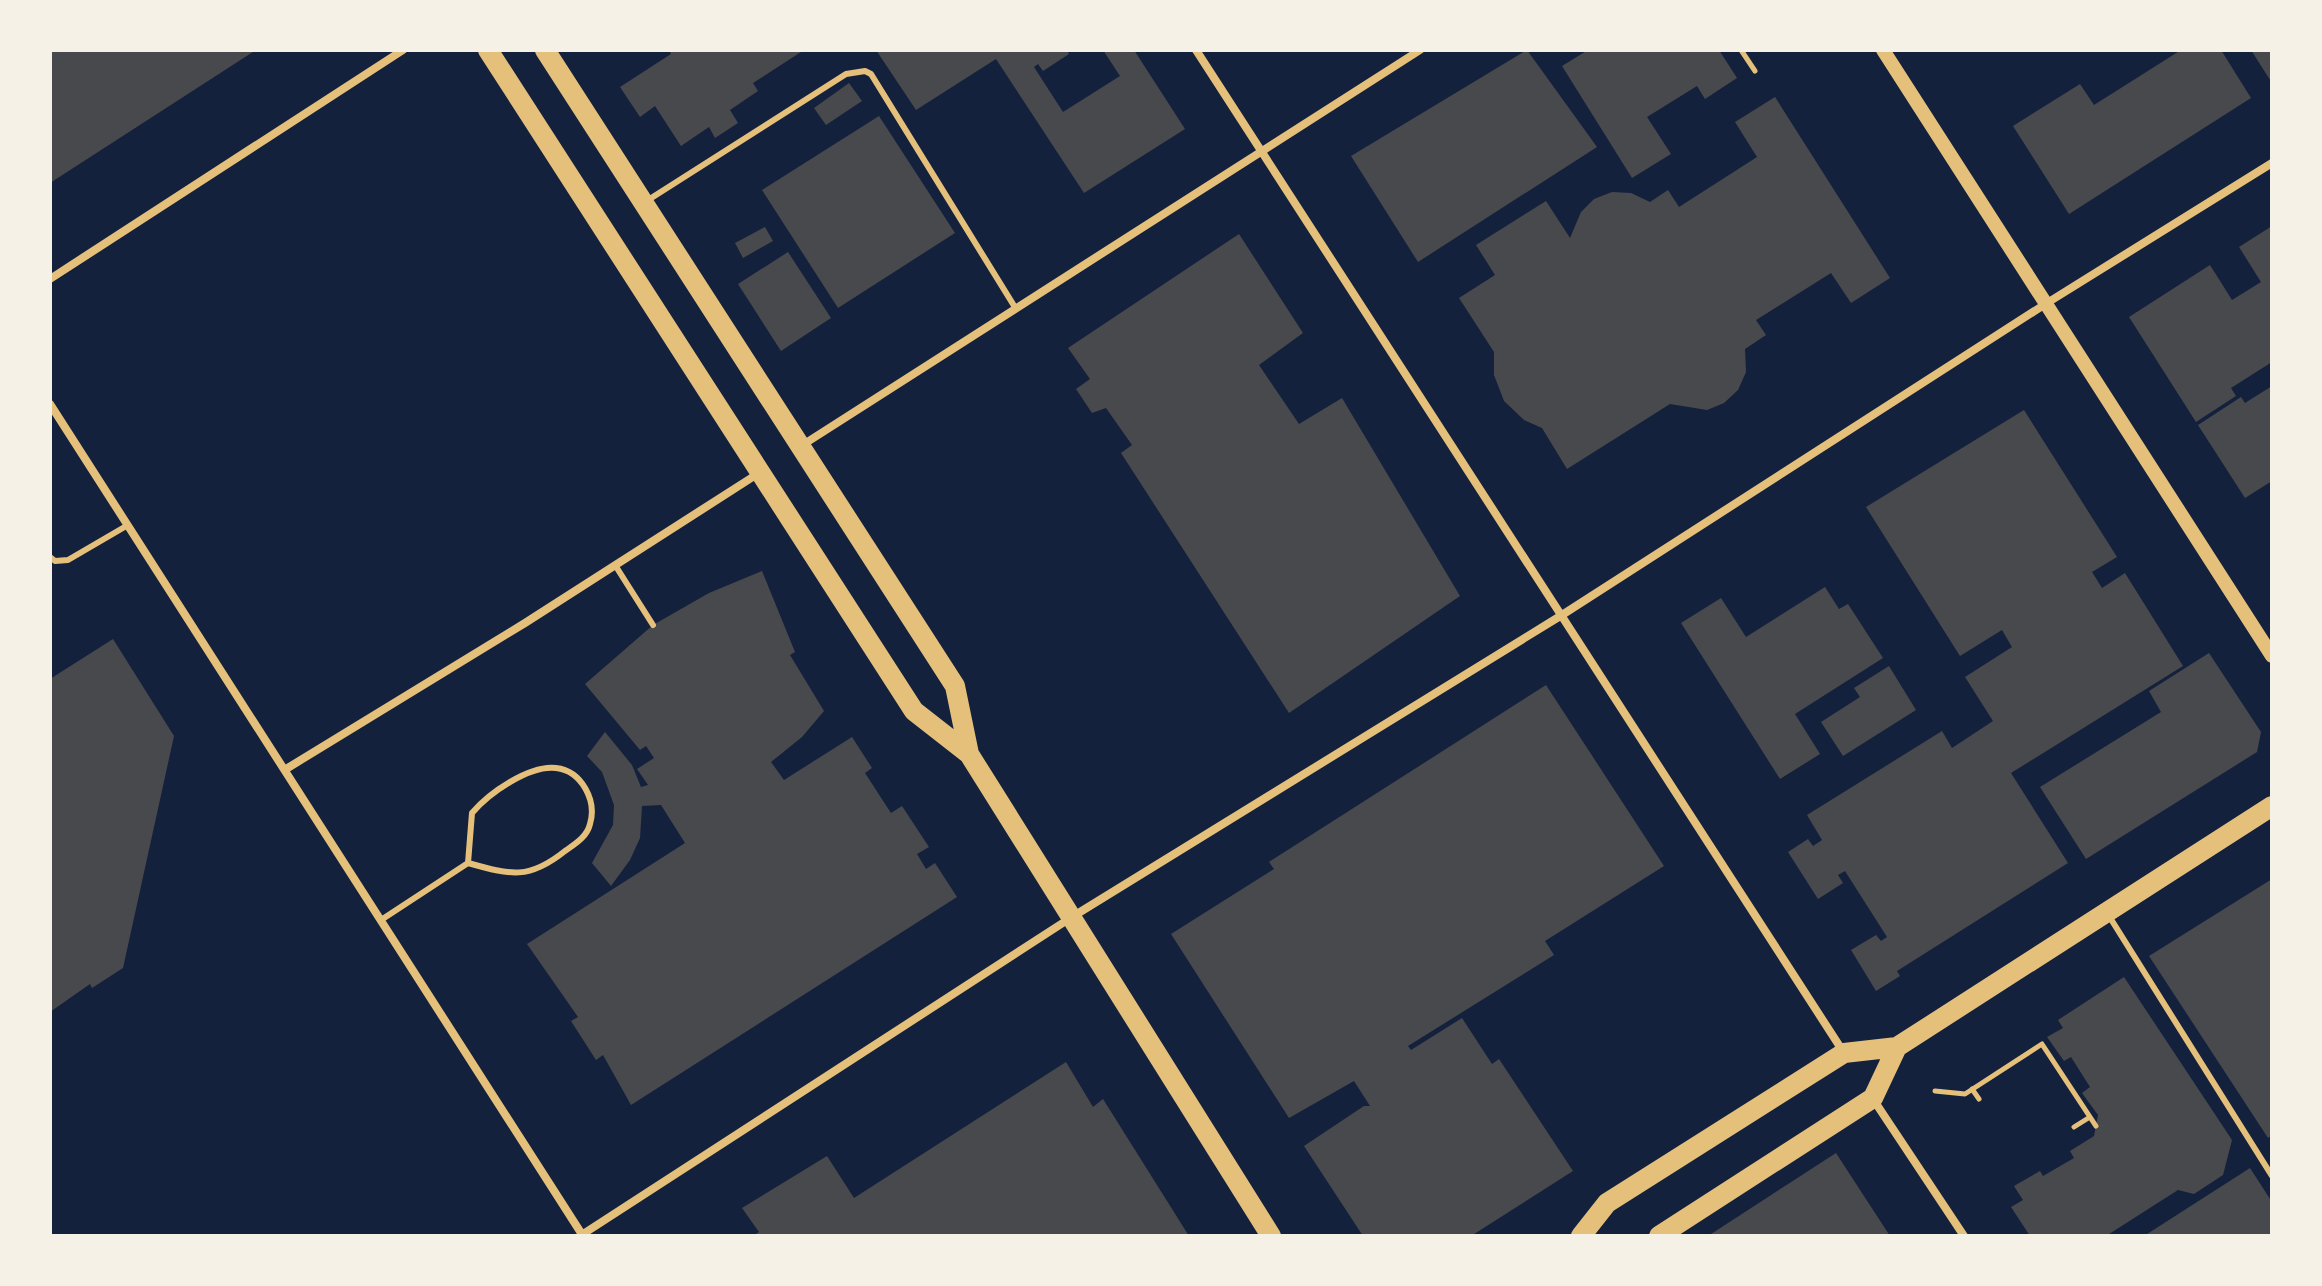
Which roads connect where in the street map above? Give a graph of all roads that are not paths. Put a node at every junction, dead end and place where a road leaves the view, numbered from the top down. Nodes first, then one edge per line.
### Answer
1 (403, 50) edge
2 (488, 50) edge
3 (545, 50) edge
4 (1196, 50) edge
5 (1420, 50) edge
6 (1883, 50) edge
7 (1261, 152) junction
8 (2272, 163) edge
9 (644, 203) junction
10 (50, 279) edge
11 (2047, 303) junction
12 (1016, 309) junction
13 (50, 404) edge
14 (801, 446) junction
15 (760, 472) junction
16 (128, 525) junction
17 (50, 557) edge
18 (615, 565) junction
19 (1562, 615) junction
20 (653, 625) dead end
21 (2272, 656) edge
22 (969, 754) junction
23 (286, 769) junction
24 (2272, 806) edge
25 (468, 863) junction
26 (2107, 913) junction
27 (1072, 917) junction
28 (381, 920) junction
29 (1897, 1047) junction
30 (1844, 1053) junction
31 (1873, 1098) junction
32 (2272, 1176) edge
33 (582, 1236) edge
34 (1271, 1236) edge
35 (1581, 1236) edge
36 (1659, 1236) edge
37 (1964, 1236) edge

1 - 10 street
2 - 15 main road
3 - 9 main road
4 - 7 street
5 - 7 street
6 - 11 street
7 - 12 street
7 - 19 street
8 - 11 street
9 - 12 lane
9 - 14 main road
11 - 19 street
11 - 21 street
12 - 14 street
13 - 16 street
14 - 22 main road
15 - 18 street
15 - 22 main road
16 - 17 lane
16 - 23 street
18 - 20 lane
18 - 23 street
19 - 27 street
19 - 30 street
22 - 27 main road
23 - 28 street
24 - 26 main road
25 - 25 lane
25 - 28 lane
26 - 29 main road
26 - 32 lane
27 - 33 street
27 - 34 main road
28 - 33 street
29 - 30 main road
29 - 31 main road
30 - 35 main road
31 - 36 main road
31 - 37 street

